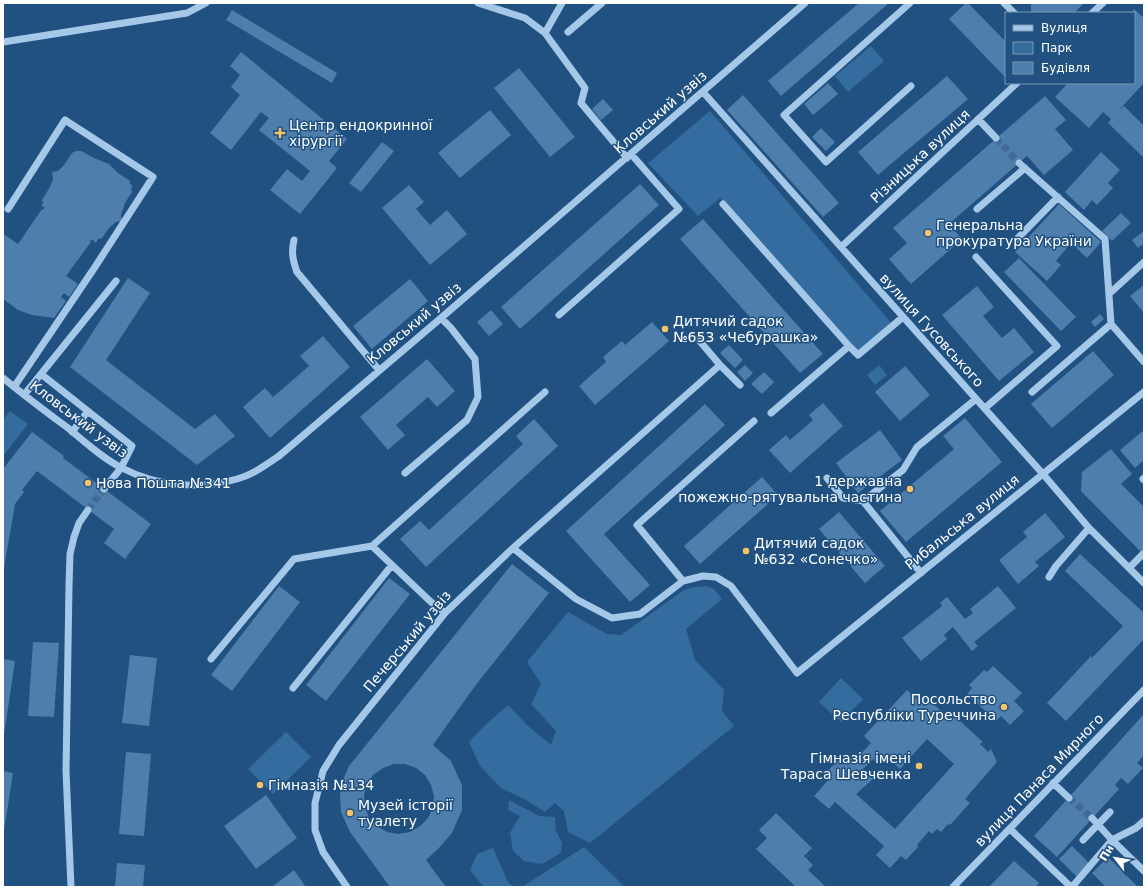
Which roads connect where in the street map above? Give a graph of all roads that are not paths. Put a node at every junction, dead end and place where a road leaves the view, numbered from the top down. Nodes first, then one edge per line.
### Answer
1 (206, 3) edge
2 (478, 3) edge
3 (562, 3) edge
4 (602, 3) edge
5 (805, 3) edge
6 (910, 3) edge
7 (1004, 3) edge
8 (1103, 3) edge
9 (1013, 12) edge
10 (1093, 12) edge
11 (568, 32) dead end
12 (545, 33) junction
13 (4, 41) edge
14 (1017, 84) edge
15 (911, 86) dead end
16 (703, 92) junction
17 (978, 119) junction
18 (996, 138) tunnel mouth
19 (629, 156) junction
20 (1058, 197) junction
21 (723, 204) dead end
22 (8, 209) dead end
23 (977, 209) dead end
24 (1017, 239) dead end
25 (294, 240) dead end
26 (841, 247) junction
27 (976, 257) dead end
28 (1144, 262) edge
29 (116, 280) dead end
30 (1109, 294) junction
31 (560, 315) dead end
32 (903, 317) junction
33 (441, 318) junction
34 (1111, 324) junction
35 (698, 339) dead end
36 (849, 346) junction
37 (1144, 362) edge
38 (720, 365) junction
39 (379, 370) junction
40 (41, 374) junction
41 (3, 378) edge
42 (740, 385) dead end
43 (14, 387) junction
44 (545, 392) dead end
45 (1032, 392) dead end
46 (1144, 392) edge
47 (24, 395) junction
48 (976, 399) junction
49 (985, 408) junction
50 (88, 412) junction
51 (771, 413) dead end
52 (754, 421) dead end
53 (72, 432) junction
54 (121, 468) junction
55 (405, 473) dead end
56 (1042, 474) junction
57 (827, 478) dead end
58 (104, 489) tunnel mouth
59 (863, 501) junction
60 (88, 510) tunnel mouth
61 (1089, 528) junction
62 (372, 546) junction
63 (513, 548) junction
64 (1143, 554) dead end
65 (392, 565) junction
66 (1129, 568) junction
67 (921, 573) junction
68 (1048, 576) dead end
69 (683, 581) junction
70 (1144, 584) edge
71 (445, 613) junction
72 (211, 659) dead end
73 (293, 688) dead end
74 (1144, 690) edge
75 (1054, 783) junction
76 (1069, 798) tunnel mouth
77 (1110, 812) dead end
78 (1095, 821) junction
79 (1144, 821) edge
80 (1010, 829) junction
81 (1083, 840) dead end
82 (1112, 840) junction
83 (1144, 871) edge
84 (71, 887) edge
85 (347, 887) edge
86 (953, 887) edge
87 (1072, 887) edge

1 - 13 street
2 - 12 street
3 - 12 street
4 - 11 street
5 - 16 street, Кловський узвіз
6 - 15 street
7 - 9 street
8 - 10 street
12 - 19 street
14 - 17 street, Різницька вулиця
16 - 19 street, Кловський узвіз
16 - 26 street, вулиця Гусовського
17 - 18 street
17 - 26 street, Різницька вулиця
19 - 31 street
19 - 33 street, Кловський узвіз
20 - 23 street
20 - 24 street
20 - 30 street
21 - 36 street
22 - 43 street
25 - 39 street
26 - 32 street, вулиця Гусовського
27 - 49 street
28 - 30 street
29 - 40 street
30 - 34 street
32 - 36 street
32 - 48 street, вулиця Гусовського
33 - 39 street, Кловський узвіз
33 - 55 street
34 - 37 street
34 - 45 street
35 - 38 street
36 - 51 street
38 - 42 street
38 - 63 street, Печерський узвіз
39 - 54 street, Кловський узвіз
40 - 47 street
40 - 50 street
41 - 43 street, Кловський узвіз
43 - 47 street, Кловський узвіз
44 - 62 street
46 - 56 street, Рибальська вулиця
47 - 53 street, Кловський узвіз
48 - 49 street, вулиця Гусовського
48 - 59 street
49 - 56 street, вулиця Гусовського
50 - 53 street
50 - 54 street
52 - 69 street
53 - 54 street, Кловський узвіз
54 - 58 street
56 - 61 street, вулиця Гусовського
56 - 67 street, Рибальська вулиця
57 - 59 street
59 - 67 street
60 - 84 street
61 - 66 street, вулиця Гусовського
61 - 68 street
62 - 65 street
62 - 72 street
63 - 69 street
63 - 71 street, Печерський узвіз
64 - 66 street
65 - 71 street
65 - 73 street
66 - 70 street, вулиця Гусовського
67 - 69 street, Рибальська вулиця
71 - 85 street, Печерський узвіз
74 - 75 street, вулиця Панаса Мирного
75 - 76 street
75 - 80 street, вулиця Панаса Мирного
77 - 78 street
78 - 81 street
78 - 82 street
79 - 82 street
80 - 86 street, вулиця Панаса Мирного
80 - 87 street
82 - 83 street
82 - 87 street

